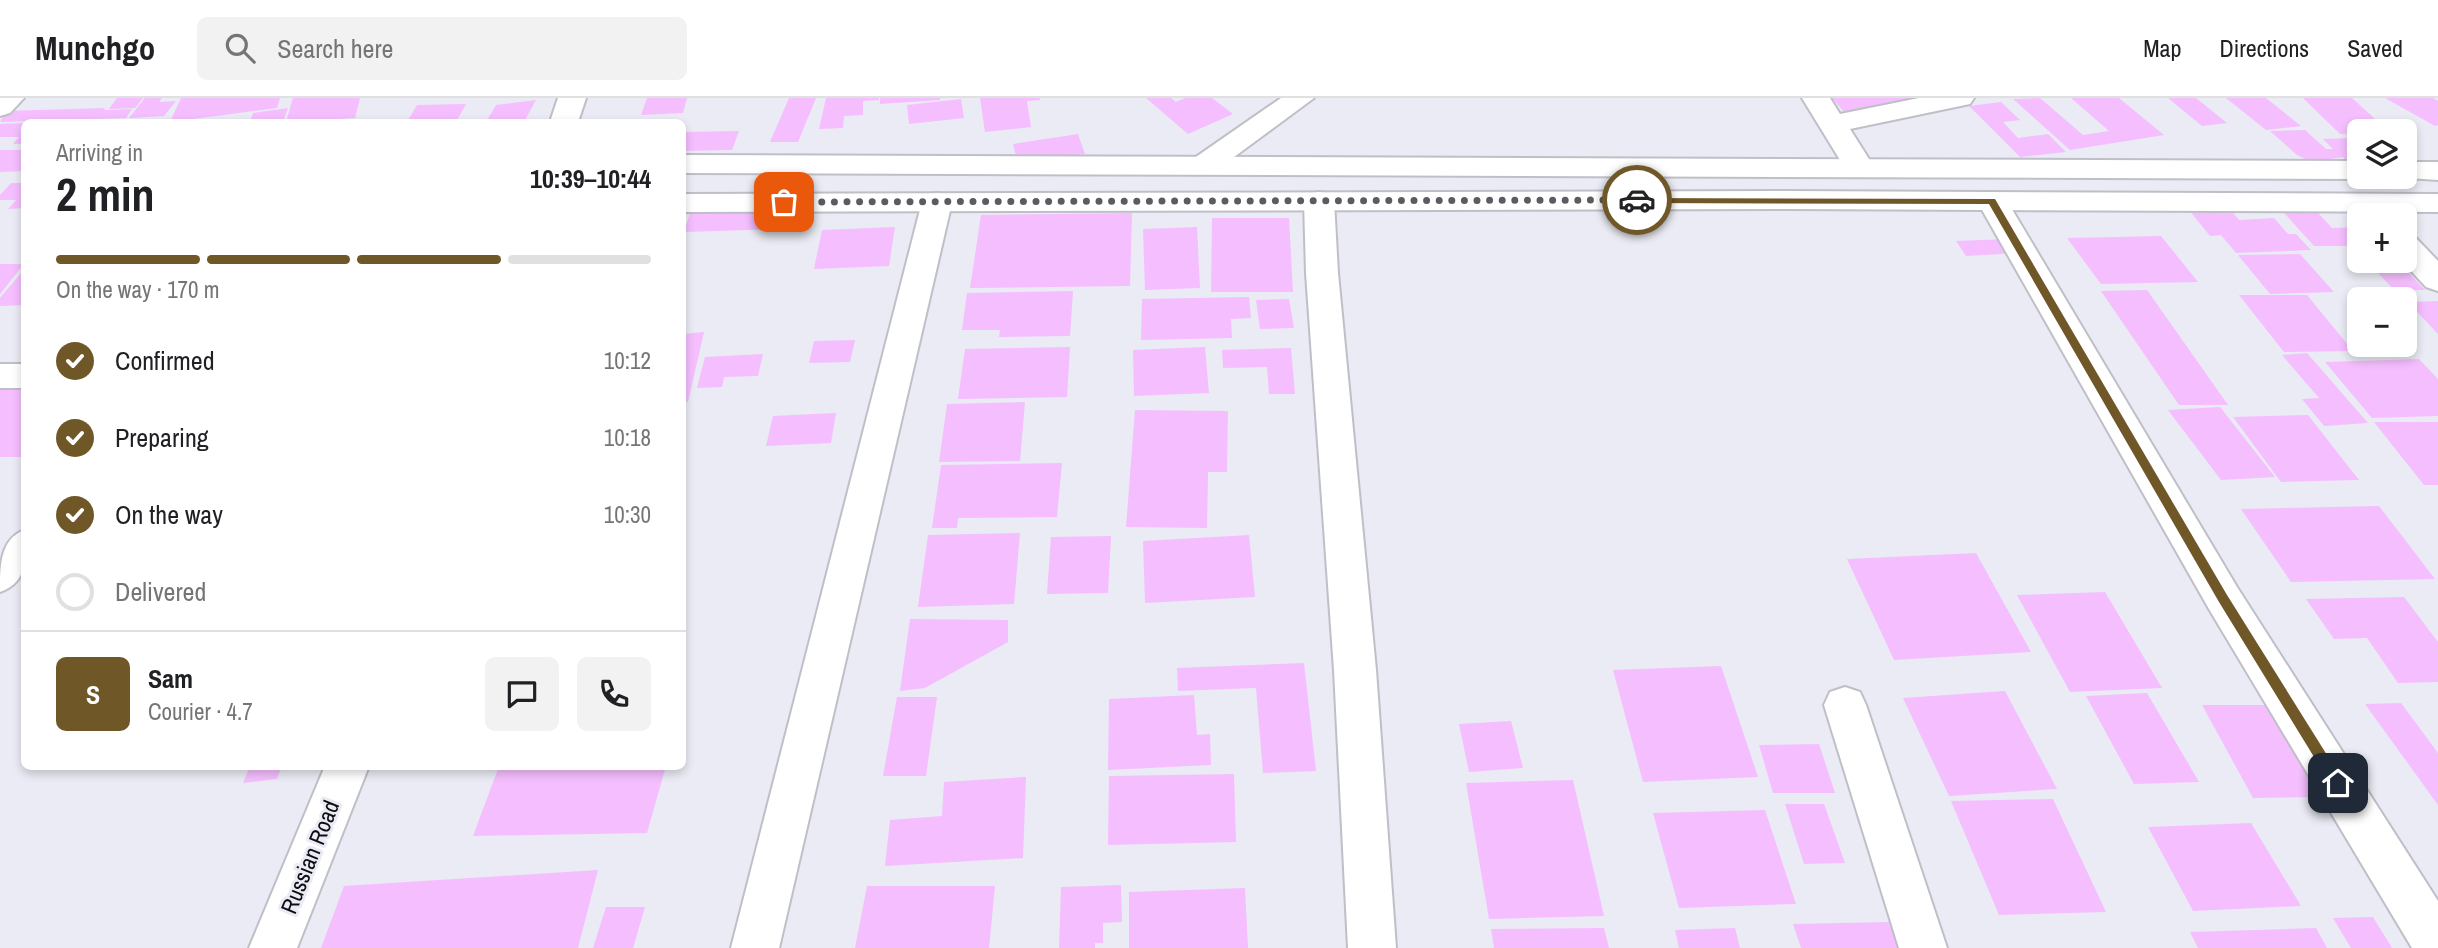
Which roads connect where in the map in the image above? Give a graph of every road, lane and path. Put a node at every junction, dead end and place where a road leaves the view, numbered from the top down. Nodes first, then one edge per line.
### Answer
1 (10, 98) edge
2 (572, 98) edge
3 (1300, 98) edge
4 (1816, 98) edge
5 (1960, 98) edge
6 (0, 107) edge
7 (565, 119) edge
8 (1835, 124) junction
9 (686, 164) edge
10 (1204, 165) junction
11 (1859, 167) junction
12 (2347, 170) edge
13 (1320, 201) junction
14 (1992, 201) junction
15 (686, 202) edge
16 (937, 202) junction
17 (2438, 203) edge
18 (2417, 205) edge
19 (2347, 208) edge
20 (2417, 258) edge
21 (2438, 281) edge
22 (0, 376) edge
23 (21, 376) edge
24 (21, 549) edge
25 (0, 576) edge
26 (1845, 705) dead end
27 (345, 770) edge
28 (2438, 946) edge
29 (273, 948) edge
30 (755, 948) edge
31 (1371, 948) edge
32 (1923, 948) edge

1 - 6 main road
2 - 7 main road
3 - 10 main road
4 - 8 main road
5 - 8 main road
8 - 11 main road
9 - 10 main road
10 - 11 main road
11 - 12 main road
13 - 14 main road
13 - 16 main road
13 - 31 main road
14 - 19 main road
14 - 28 main road
15 - 16 main road
16 - 30 main road
17 - 18 main road
20 - 21 main road
22 - 23 main road
24 - 25 main road
26 - 32 main road
27 - 29 main road, Russian Road

